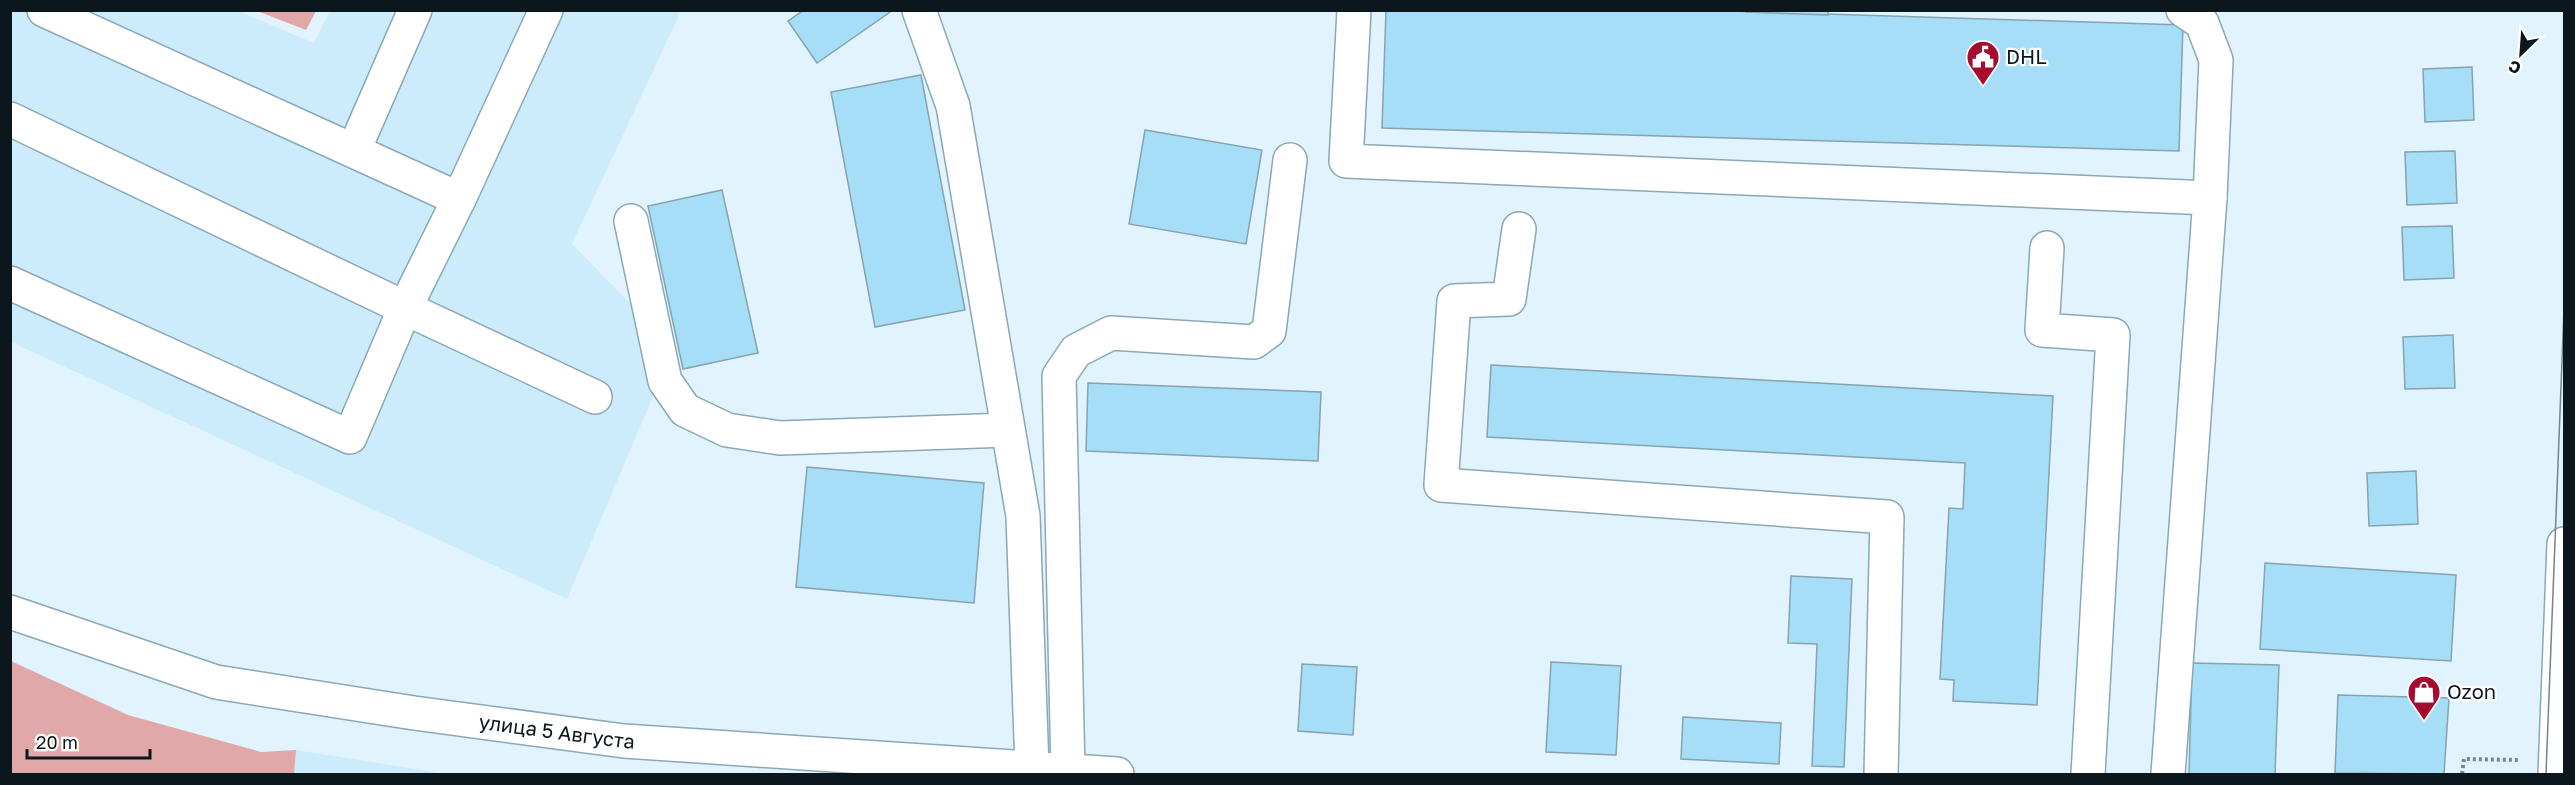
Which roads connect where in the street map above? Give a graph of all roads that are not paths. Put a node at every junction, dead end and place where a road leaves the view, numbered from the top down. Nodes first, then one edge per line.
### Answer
1 (44, 10) edge
2 (415, 10) edge
3 (546, 10) edge
4 (919, 10) edge
5 (1354, 10) edge
6 (2182, 10) edge
7 (10, 119) edge
8 (354, 150) junction
9 (1290, 160) dead end
10 (2210, 198) junction
11 (459, 199) junction
12 (631, 221) dead end
13 (1519, 229) dead end
14 (2048, 248) dead end
15 (10, 284) edge
16 (405, 308) junction
17 (595, 397) dead end
18 (1008, 430) junction
19 (2565, 544) edge
20 (10, 612) edge
21 (2555, 767) edge
22 (1032, 768) junction
23 (1068, 771) junction
24 (1117, 774) edge
25 (1881, 774) edge
26 (2088, 774) edge
27 (2168, 774) edge

1 - 8 main road
2 - 8 main road
3 - 11 main road
4 - 18 main road
5 - 10 main road
6 - 10 main road
7 - 16 main road
8 - 11 main road
9 - 23 main road
10 - 27 main road
11 - 16 main road
12 - 18 main road
13 - 25 main road
14 - 26 main road
15 - 16 main road
16 - 17 main road
18 - 22 main road
19 - 21 main road
20 - 22 main road, улица 5 Августа
22 - 23 main road, улица 5 Августа
23 - 24 main road, улица 5 Августа

